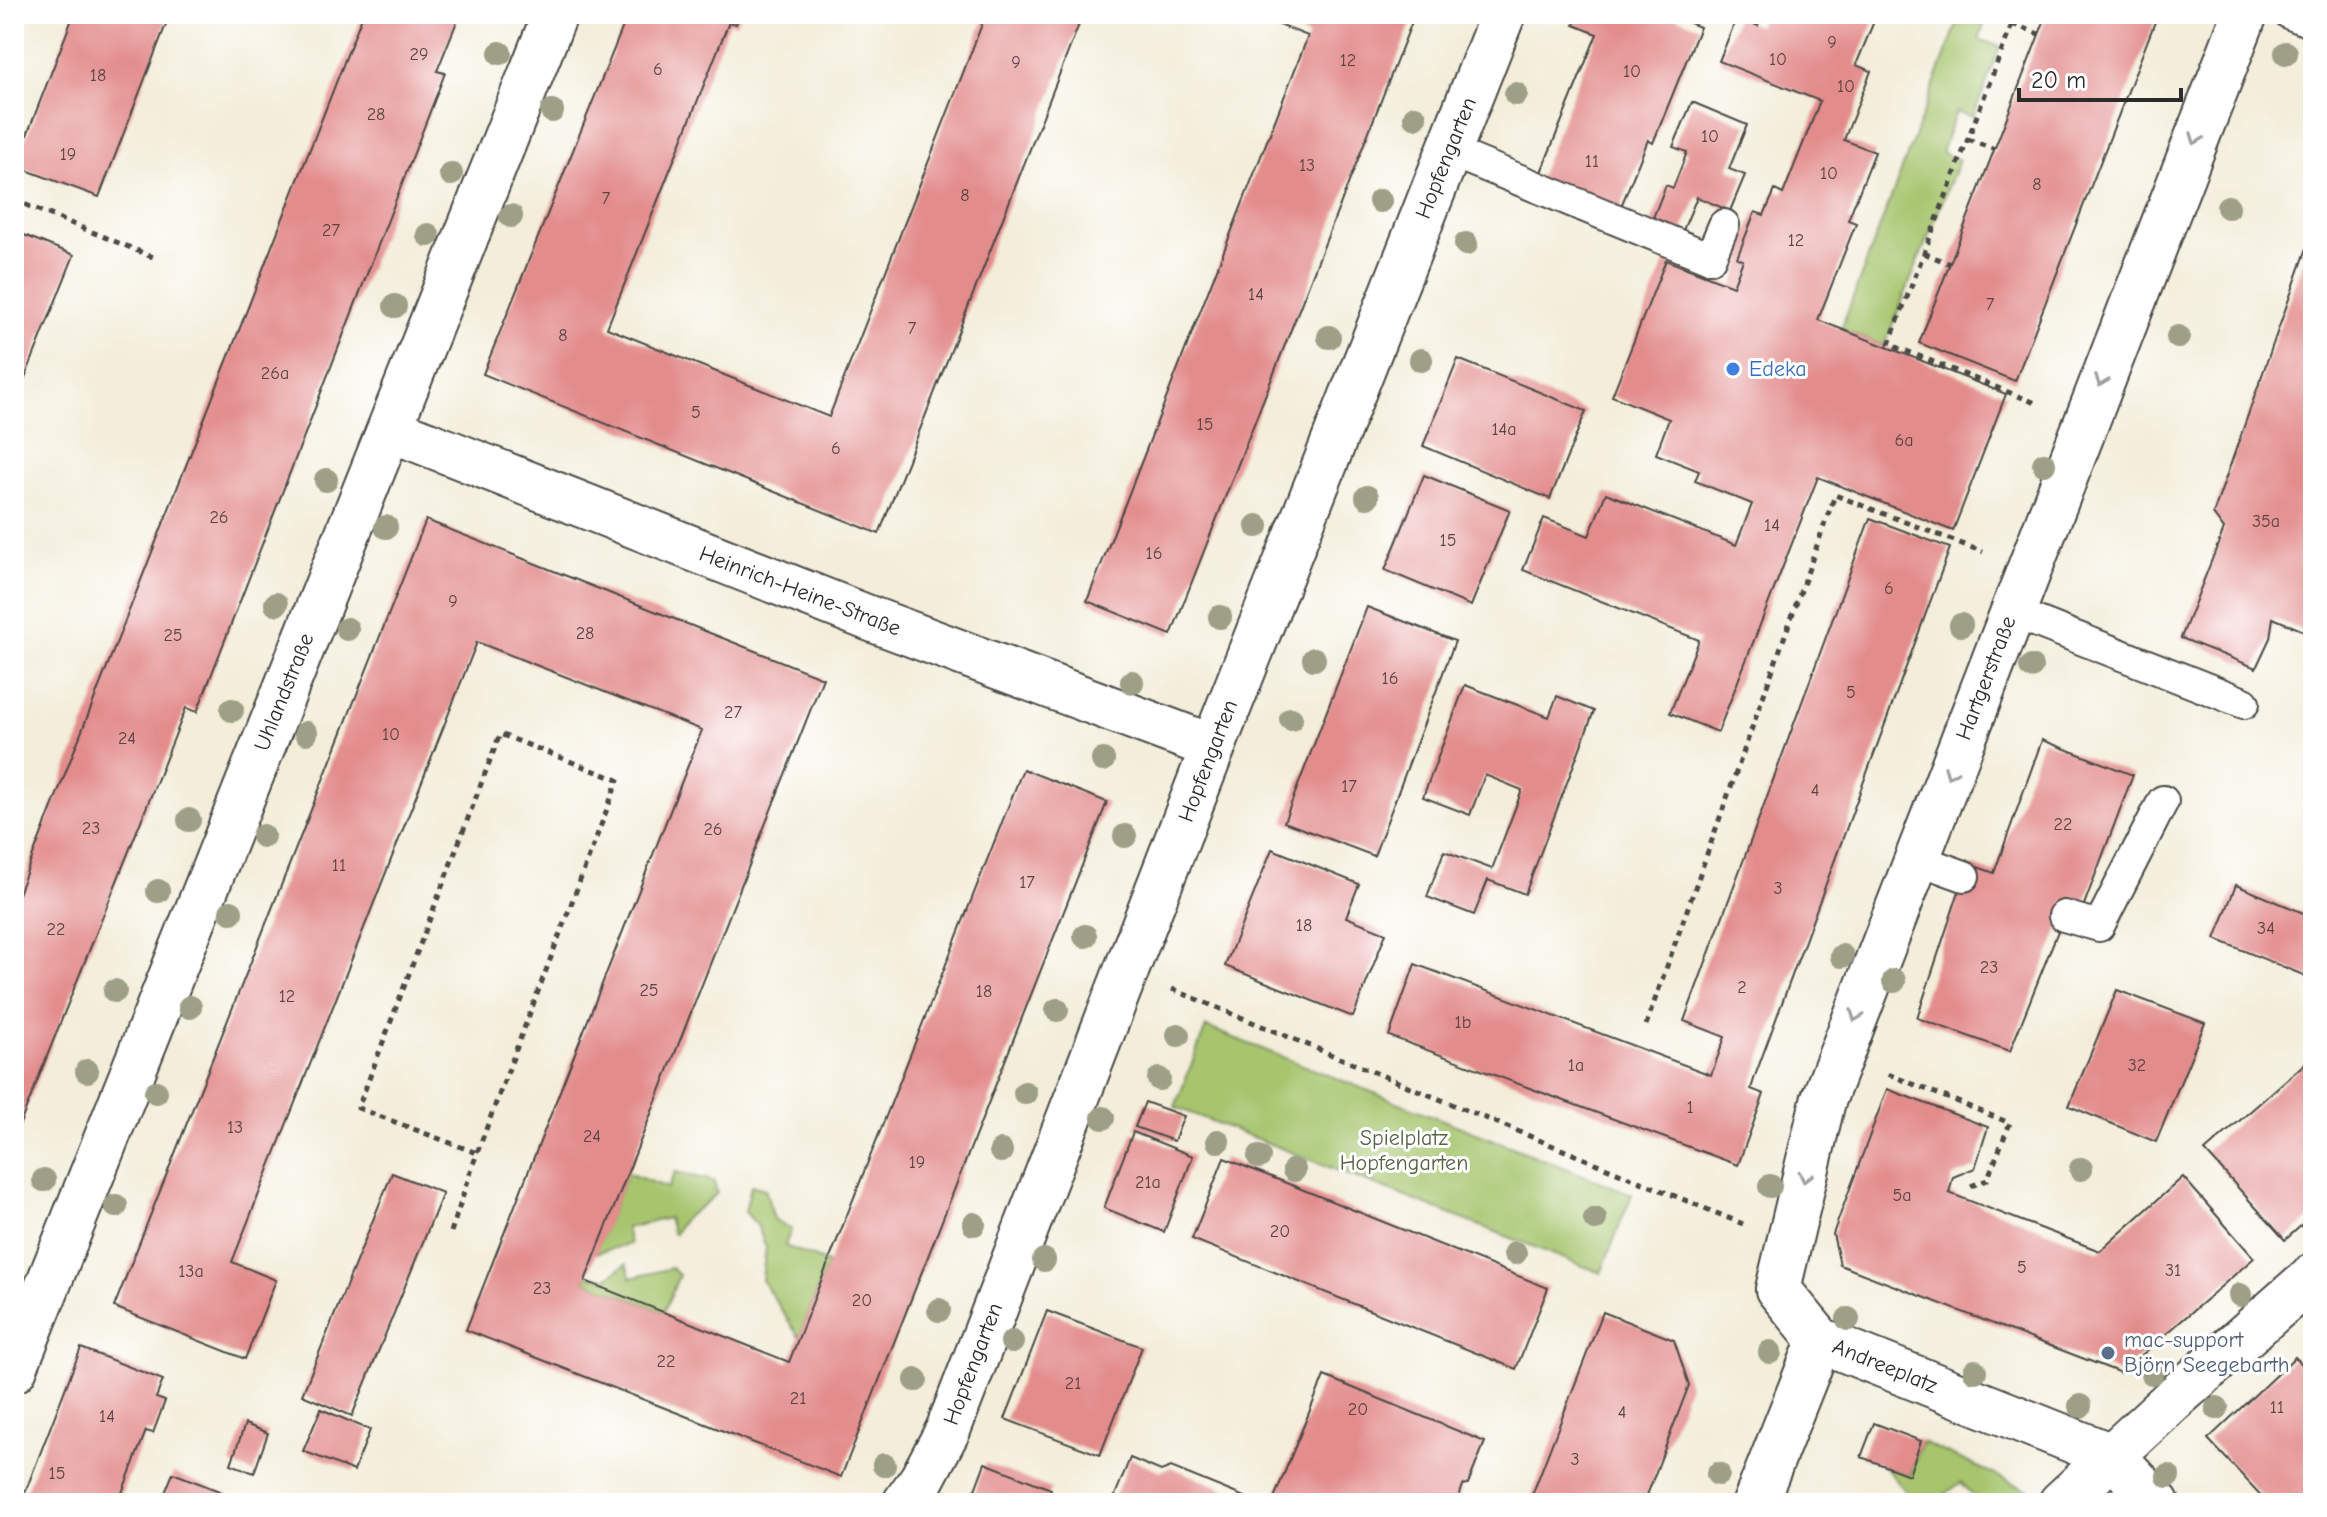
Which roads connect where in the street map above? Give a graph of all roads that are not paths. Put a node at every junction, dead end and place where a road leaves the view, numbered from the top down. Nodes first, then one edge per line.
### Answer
1 (555, 14) edge
2 (1503, 14) edge
3 (2245, 14) edge
4 (2290, 14) edge
5 (2313, 23) edge
6 (1449, 151) junction
7 (1724, 225) dead end
8 (390, 429) junction
9 (2012, 612) junction
10 (2244, 703) dead end
11 (1213, 747) junction
12 (2163, 801) dead end
13 (1917, 859) junction
14 (1964, 876) dead end
15 (2064, 916) dead end
16 (2313, 1276) edge
17 (1820, 1340) junction
18 (14, 1370) edge
19 (2114, 1457) junction
20 (905, 1503) edge
21 (1755, 1503) edge
22 (2061, 1503) edge
23 (2157, 1503) edge

1 - 8 street, Uhlandstraße
2 - 6 street, Hopfengarten
3 -> 9 street, Hartgerstraße
4 - 5 lane
6 - 7 lane
6 - 11 street, Hopfengarten
8 - 11 street, Heinrich-Heine-Straße
8 - 18 street, Uhlandstraße
9 - 10 lane
9 -> 13 street, Hartgerstraße
11 - 20 street, Hopfengarten
12 - 15 lane
13 - 14 lane
13 -> 17 street, Hartgerstraße
16 - 19 street
17 - 19 street, Andreeplatz
17 - 21 street, Andreeplatz
19 - 22 street
19 - 23 street

